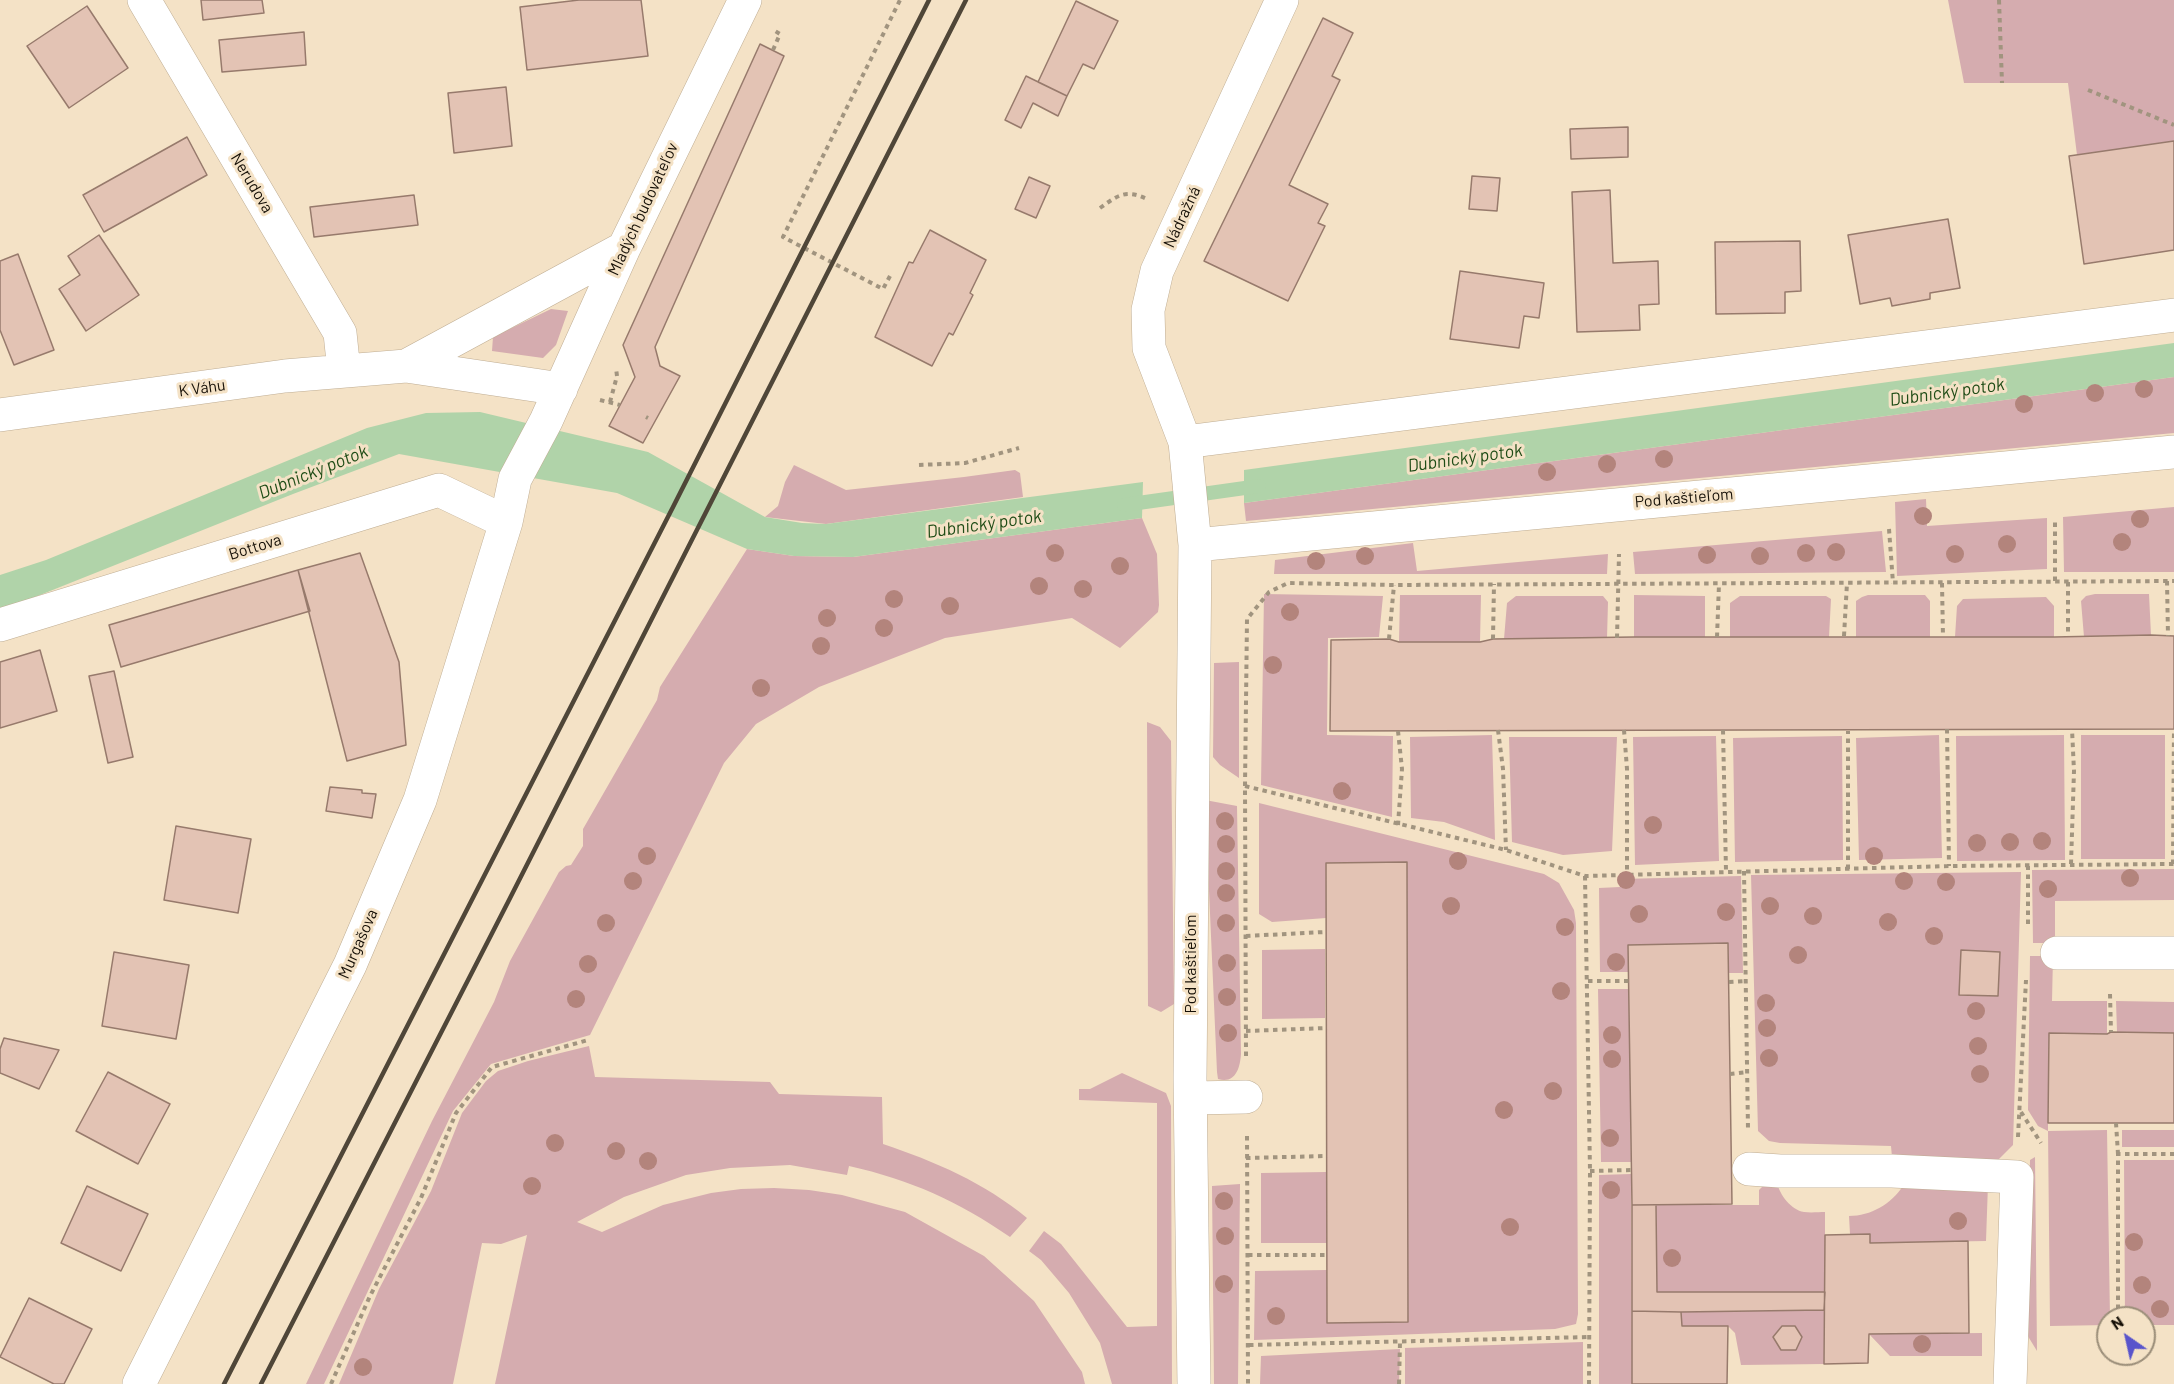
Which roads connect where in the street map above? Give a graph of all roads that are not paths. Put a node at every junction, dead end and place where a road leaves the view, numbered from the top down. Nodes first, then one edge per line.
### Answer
1 (144, 0) edge
2 (745, 0) edge
3 (1282, 0) edge
4 (624, 248) junction
5 (2174, 315) edge
6 (406, 366) junction
7 (344, 371) junction
8 (561, 389) junction
9 (0, 415) edge
10 (1185, 442) junction
11 (2174, 452) edge
12 (515, 479) joint
13 (506, 522) junction
14 (1195, 545) junction
15 (0, 625) edge
16 (2057, 952) dead end
17 (2174, 953) edge
18 (1246, 1097) road end
19 (1192, 1098) junction
20 (1749, 1169) road end
21 (2019, 1382) edge
22 (139, 1384) edge
23 (1194, 1384) edge

1 - 7 street, Nerudova
2 - 4 street, Mladých budovateľov
3 - 10 street, Nádražná
4 - 6 street
4 - 8 street, Mladých budovateľov
5 - 10 street
6 - 7 street, K Váhu
6 - 8 street
7 - 9 street, K Váhu
8 - 12 street, Mladých budovateľov
10 - 14 street, Pod kaštieľom
11 - 14 street, Pod kaštieľom
12 - 13 street, Murgašova
13 - 15 street, Bottova
13 - 22 street, Murgašova
14 - 19 street, Pod kaštieľom
16 - 17 street
18 - 19 street
19 - 23 street, Pod kaštieľom
20 - 21 street

